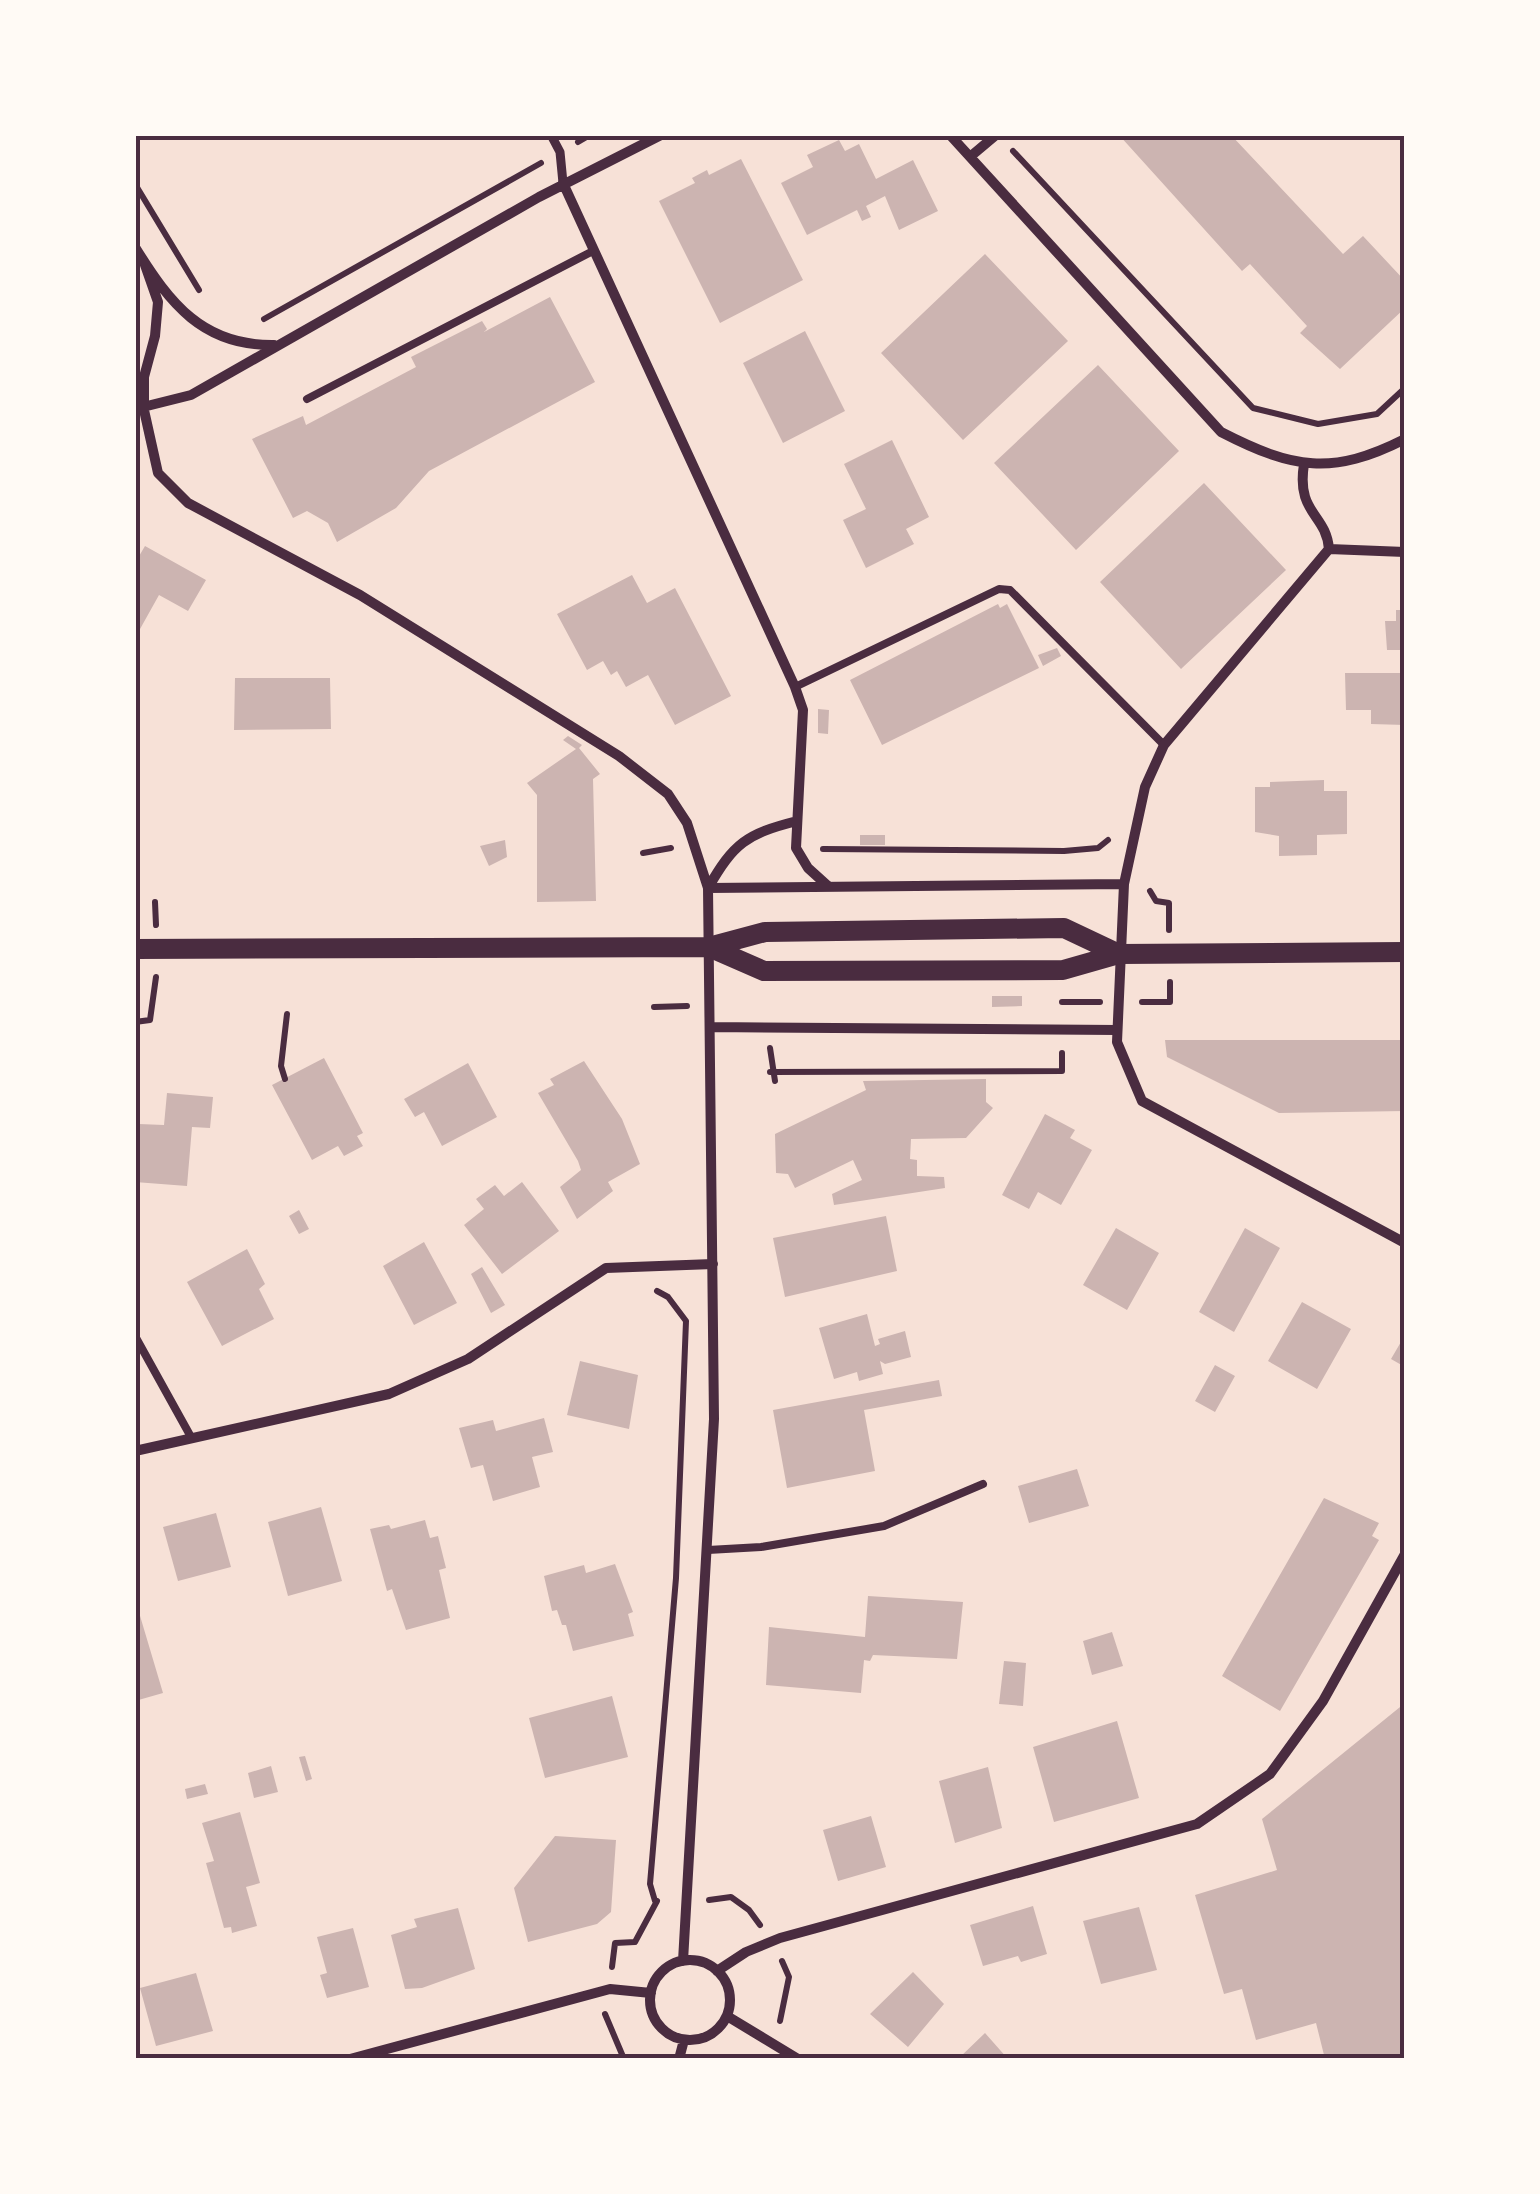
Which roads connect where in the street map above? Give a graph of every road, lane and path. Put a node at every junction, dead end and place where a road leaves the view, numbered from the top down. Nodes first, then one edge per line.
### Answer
1 (551, 135) edge
2 (590, 135) edge
3 (661, 135) edge
4 (950, 135) edge
5 (996, 135) edge
6 (1012, 150) dead end
7 (560, 152) junction
8 (971, 156) junction
9 (563, 183) junction
10 (135, 184) edge
11 (135, 247) edge
12 (593, 251) junction
13 (144, 262) junction
14 (209, 306) dead end
15 (247, 322) dead end
16 (275, 345) junction
17 (1405, 388) edge
18 (307, 399) dead end
19 (140, 410) edge
20 (1405, 439) edge
21 (1304, 464) junction
22 (1329, 549) junction
23 (1405, 552) edge
24 (795, 687) junction
25 (1164, 745) junction
26 (797, 820) junction
27 (1135, 841) junction
28 (693, 845) junction
29 (796, 848) junction
30 (937, 848) junction
31 (839, 849) junction
32 (643, 853) dead end
33 (937, 861) dead end
34 (854, 862) dead end
35 (1124, 884) junction
36 (830, 886) junction
37 (708, 888) junction
38 (709, 946) junction
39 (135, 950) edge
40 (1405, 952) edge
41 (1119, 954) junction
42 (287, 1014) dead end
43 (710, 1027) junction
44 (1117, 1030) junction
45 (1062, 1071) dead end
46 (770, 1072) dead end
47 (285, 1079) dead end
48 (1405, 1243) edge
49 (713, 1264) junction
50 (661, 1265) junction
51 (135, 1336) edge
52 (190, 1437) junction
53 (135, 1451) edge
54 (983, 1484) dead end
55 (708, 1550) junction
56 (1405, 1554) edge
57 (654, 1901) dead end
58 (683, 1961) junction
59 (717, 1971) junction
60 (651, 1993) junction
61 (727, 2016) junction
62 (684, 2040) junction
63 (350, 2059) edge
64 (679, 2059) edge
65 (798, 2059) edge

1 - 7 street
2 - 7 path
3 - 9 street
4 - 8 street
5 - 8 street
6 - 17 path
7 - 9 street
7 - 15 path
8 - 21 street
9 - 12 street
9 - 16 street
10 - 14 path
11 - 13 street
12 - 18 lane
12 - 24 street
13 - 16 street
13 - 19 street
16 - 19 street
19 - 28 street
20 - 21 street
21 - 22 street
22 - 23 street
22 - 25 street
24 - 25 lane
24 - 26 street
25 - 27 street
26 - 29 street
26 - 37 street
27 - 30 path
27 - 35 street
28 - 32 path
28 - 37 street
29 - 31 path
29 - 36 street
30 - 31 path
30 - 33 path
31 - 34 path
35 - 36 street
35 - 41 street
36 - 37 street
37 - 38 street
38 - 39 main road
38 - 41 main road
38 - 41 main road
38 - 43 street
40 - 41 main road
41 - 44 street
42 - 47 path
43 - 44 street
43 - 49 street
44 - 48 street
45 - 46 path
49 - 50 street
49 - 55 street
50 - 52 street
50 - 57 path
51 - 52 lane
52 - 53 street
54 - 55 lane
55 - 58 street
56 - 59 street
58 - 59 street
58 - 60 street
59 - 61 street
60 - 62 street
60 - 63 street
61 - 62 street
61 - 65 street
62 - 64 street

